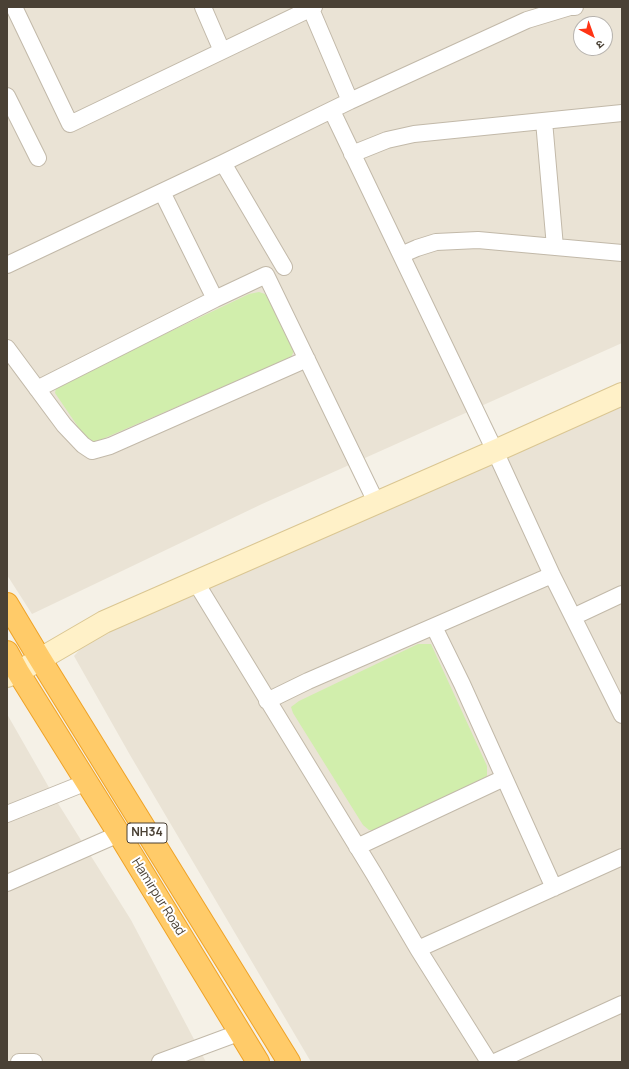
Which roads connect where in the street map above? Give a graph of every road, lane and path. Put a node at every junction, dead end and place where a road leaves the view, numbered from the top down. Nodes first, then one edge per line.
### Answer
1 (14, 7) edge
2 (203, 7) edge
3 (575, 7) edge
4 (312, 8) edge
5 (222, 51) junction
6 (7, 96) edge
7 (350, 101) junction
8 (332, 111) junction
9 (622, 113) edge
10 (544, 121) junction
11 (352, 154) junction
12 (38, 158) dead end
13 (223, 163) junction
14 (162, 192) junction
15 (555, 247) junction
16 (622, 253) edge
17 (401, 255) junction
18 (7, 265) edge
19 (284, 267) dead end
20 (215, 298) junction
21 (7, 348) edge
22 (307, 359) junction
23 (37, 389) junction
24 (622, 394) edge
25 (495, 451) junction
26 (376, 502) junction
27 (552, 575) junction
28 (195, 581) junction
29 (622, 594) edge
30 (7, 604) edge
31 (573, 617) junction
32 (434, 627) junction
33 (7, 652) edge
34 (40, 659) junction
35 (12, 674) edge
36 (267, 701) junction
37 (622, 715) edge
38 (504, 778) junction
39 (87, 782) junction
40 (7, 814) edge
41 (119, 834) junction
42 (358, 847) junction
43 (622, 857) edge
44 (7, 883) edge
45 (554, 888) junction
46 (418, 949) junction
47 (622, 1004) edge
48 (241, 1032) junction
49 (506, 1060) edge
50 (20, 1062) edge
51 (34, 1062) edge
52 (160, 1062) edge
53 (258, 1062) edge
54 (289, 1062) edge
55 (489, 1062) edge

1 - 5 street
2 - 5 street
3 - 7 street
4 - 5 street
4 - 7 street
6 - 12 street
7 - 8 street
8 - 11 street
8 - 13 street
9 - 10 street
10 - 11 street
10 - 15 street
11 - 17 street
13 - 14 street
13 - 19 street
14 - 18 street
14 - 20 street
15 - 16 street
15 - 17 street
17 - 25 street
20 - 22 street
20 - 23 street
21 - 23 street
22 - 23 street
22 - 26 street
24 - 25 street
25 - 26 street
25 - 27 street
26 - 28 street
27 - 31 street
27 - 32 street
28 - 34 street
28 - 36 street
29 - 31 street
30 - 34 highway, NH34
31 - 37 street
32 - 36 street
32 - 38 street
33 - 35 highway, NH34
34 - 35 street
34 - 54 highway, NH34
35 - 39 highway, Hamirpur Road / NH34
36 - 42 street
38 - 42 street
38 - 45 street
39 - 40 street
39 - 41 highway, Hamirpur Road / NH34
41 - 44 street
41 - 48 highway, Hamirpur Road / NH34
42 - 46 street
43 - 45 street
45 - 46 street
46 - 55 street
47 - 49 street
48 - 52 street
48 - 53 highway, Hamirpur Road / NH34
50 - 51 street

